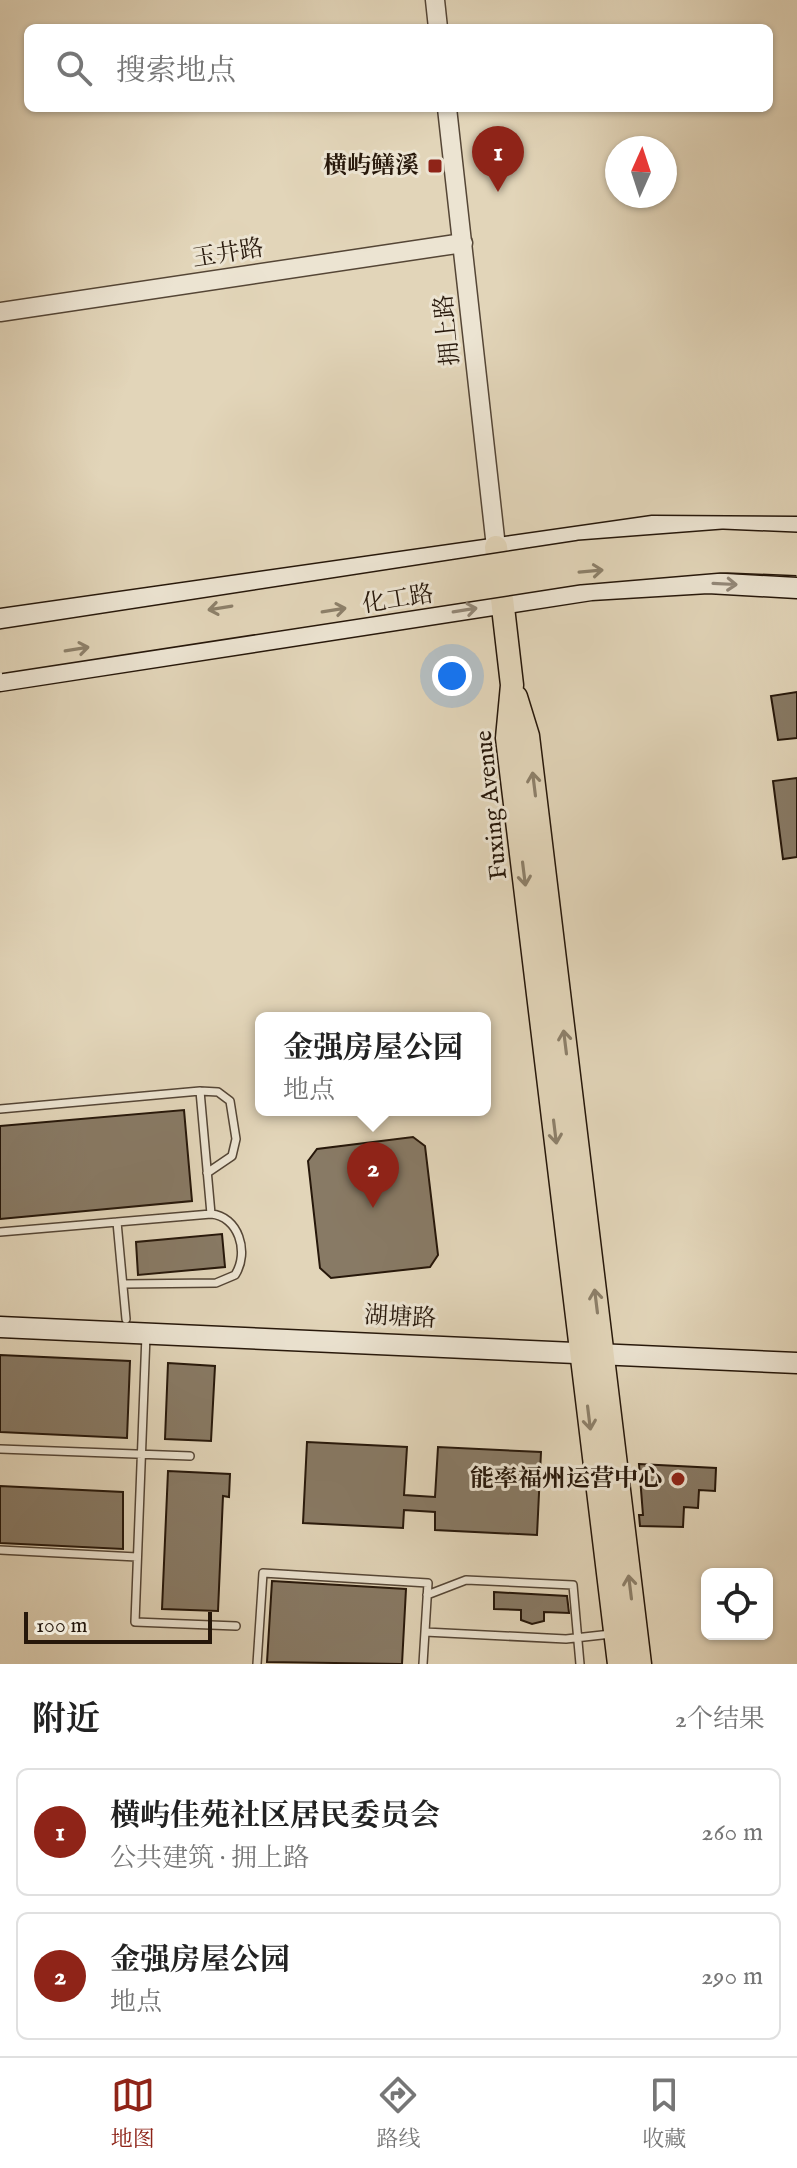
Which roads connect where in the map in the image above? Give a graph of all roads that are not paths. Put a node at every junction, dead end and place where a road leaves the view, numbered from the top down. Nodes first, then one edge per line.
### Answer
1 (435, 0) edge
2 (438, 24) edge
3 (447, 112) edge
4 (463, 243) junction
5 (0, 312) edge
6 (797, 527) edge
7 (797, 545) edge
8 (496, 547) junction
9 (797, 563) edge
10 (797, 588) edge
11 (503, 604) junction
12 (1, 625) edge
13 (0, 661) edge
14 (0, 681) edge
15 (200, 1091) junction
16 (0, 1109) edge
17 (207, 1173) junction
18 (211, 1214) junction
19 (117, 1222) junction
20 (0, 1232) edge
21 (123, 1284) junction
22 (0, 1313) edge
23 (126, 1319) junction
24 (0, 1327) edge
25 (146, 1333) junction
26 (591, 1346) junction
27 (797, 1350) edge
28 (797, 1363) edge
29 (0, 1449) edge
30 (142, 1455) junction
31 (190, 1456) dead end
32 (0, 1550) edge
33 (137, 1557) junction
34 (427, 1595) junction
35 (236, 1626) dead end
36 (425, 1632) junction
37 (615, 1634) junction
38 (577, 1638) junction
39 (257, 1664) edge
40 (423, 1664) edge
41 (580, 1664) edge
42 (619, 1664) edge
43 (640, 1664) edge

1 - 2 street
3 - 4 street, 拥上路
4 - 5 street, 玉井路
4 - 8 street, 拥上路
6 - 8 main road
7 -> 12 highway, 化工路, bridge
8 - 11 main road, Fuxing Avenue
8 - 12 main road
13 -> 9 highway, 化工路, bridge
11 -> 10 main road
14 -> 11 main road
11 - 26 main road, Fuxing Avenue
15 - 16 lane
15 - 17 lane
15 - 17 lane
17 - 18 lane
18 - 19 lane
18 - 21 lane
19 - 20 lane
19 - 21 lane
21 - 23 lane
22 - 23 main road, 湖塘路
23 - 26 main road, 湖塘路
24 - 25 main road, 湖塘路
25 - 26 main road, 湖塘路
25 - 30 lane
26 - 27 main road, 湖塘路
26 - 28 main road, 湖塘路
26 -> 37 main road, Fuxing Avenue
43 -> 26 main road, Fuxing Avenue
29 - 30 lane
30 - 31 lane
30 - 33 lane
32 - 33 lane
33 - 35 lane
34 - 36 lane
34 - 38 lane
34 - 39 lane
36 - 38 lane
36 - 40 lane
37 - 38 lane
37 - 42 main road, Fuxing Avenue
38 - 41 lane

